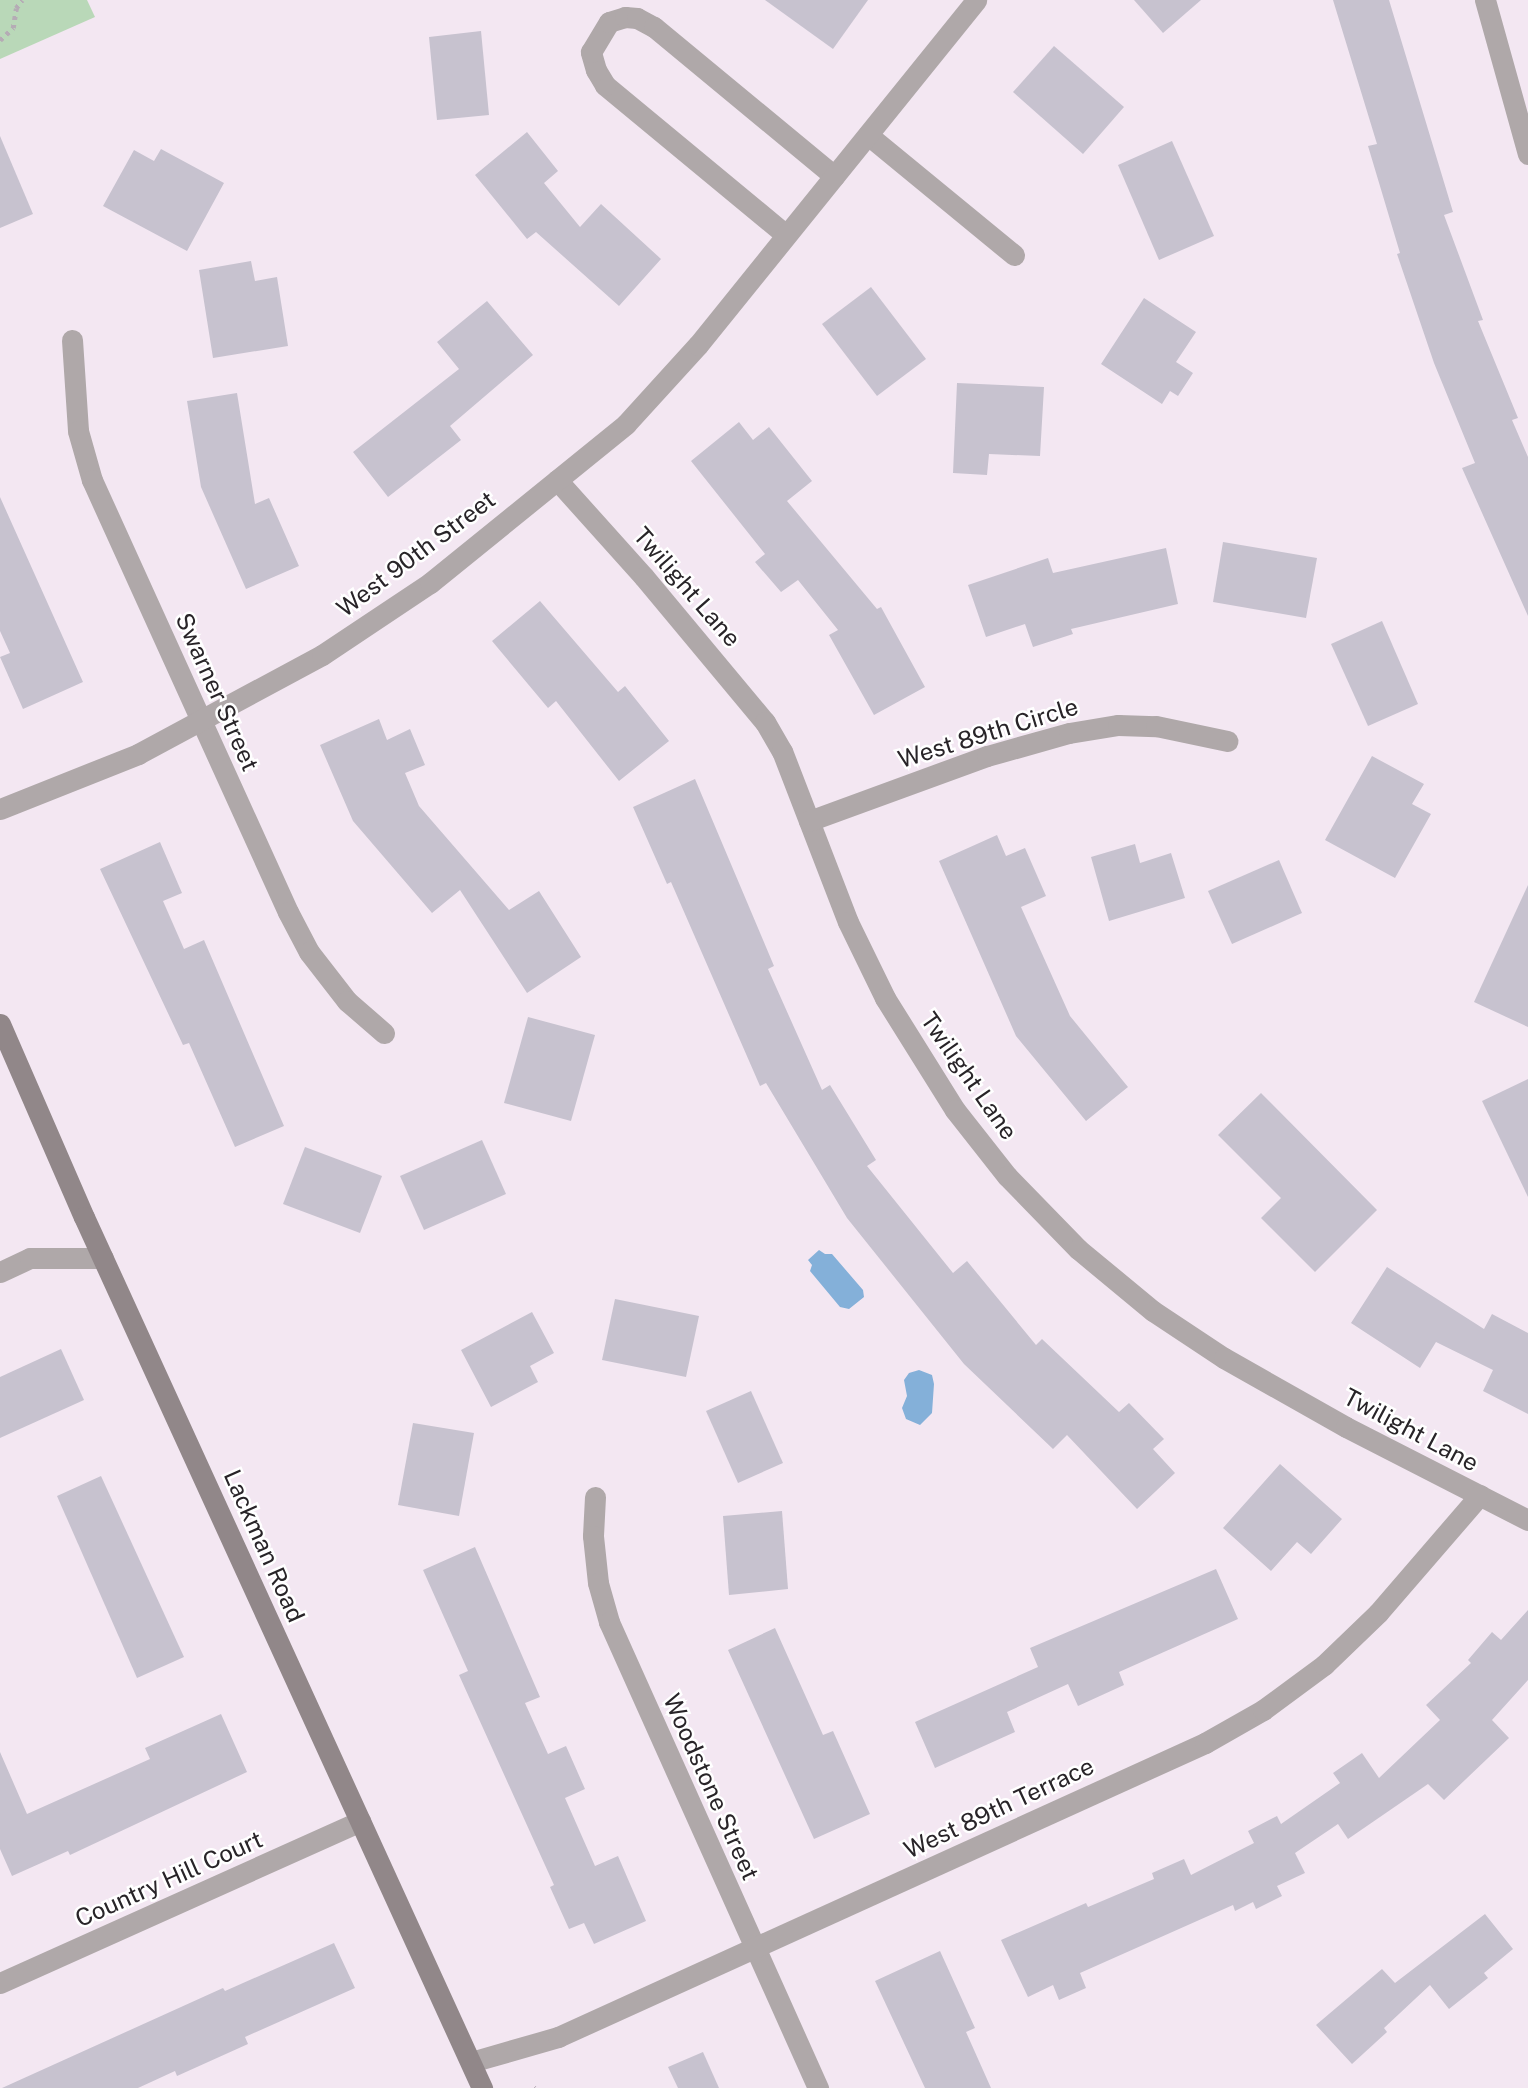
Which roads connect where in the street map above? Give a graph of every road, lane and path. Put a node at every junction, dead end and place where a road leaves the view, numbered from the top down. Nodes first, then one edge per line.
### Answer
1 (22, 0) edge
2 (976, 0) edge
3 (1485, 0) edge
4 (0, 40) edge
5 (868, 135) junction
6 (1528, 154) edge
7 (834, 176) junction
8 (786, 235) junction
9 (1014, 255) dead end
10 (72, 340) dead end
11 (557, 480) junction
12 (202, 722) junction
13 (1227, 741) dead end
14 (0, 809) edge
15 (809, 821) junction
16 (0, 1024) edge
17 (384, 1033) dead end
18 (103, 1258) junction
19 (0, 1272) edge
20 (1480, 1496) junction
21 (595, 1497) dead end
22 (1528, 1520) edge
23 (360, 1821) junction
24 (754, 1949) junction
25 (0, 1983) edge
26 (471, 2062) junction
27 (482, 2088) edge
28 (818, 2088) edge

1 - 4 path
2 - 5 street, West 90th Street
3 - 6 street
5 - 7 street, West 90th Street
5 - 9 street
7 - 8 street, West 90th Street
7 - 8 street
8 - 11 street, West 90th Street
10 - 12 street, Swarner Street
11 - 12 street, West 90th Street
11 - 15 street, Twilight Lane
12 - 14 street, West 90th Street
12 - 17 street, Swarner Street
13 - 15 street, West 89th Circle
15 - 20 street, Twilight Lane
16 - 18 main road, Lackman Road
18 - 19 street
18 - 23 main road, Lackman Road
20 - 22 street, Twilight Lane
20 - 24 street, West 89th Terrace
21 - 24 street, Woodstone Street
23 - 25 street, Country Hill Court
23 - 26 main road, Lackman Road
24 - 26 street, West 89th Terrace
24 - 28 street, Woodstone Street
26 - 27 main road, Lackman Road

